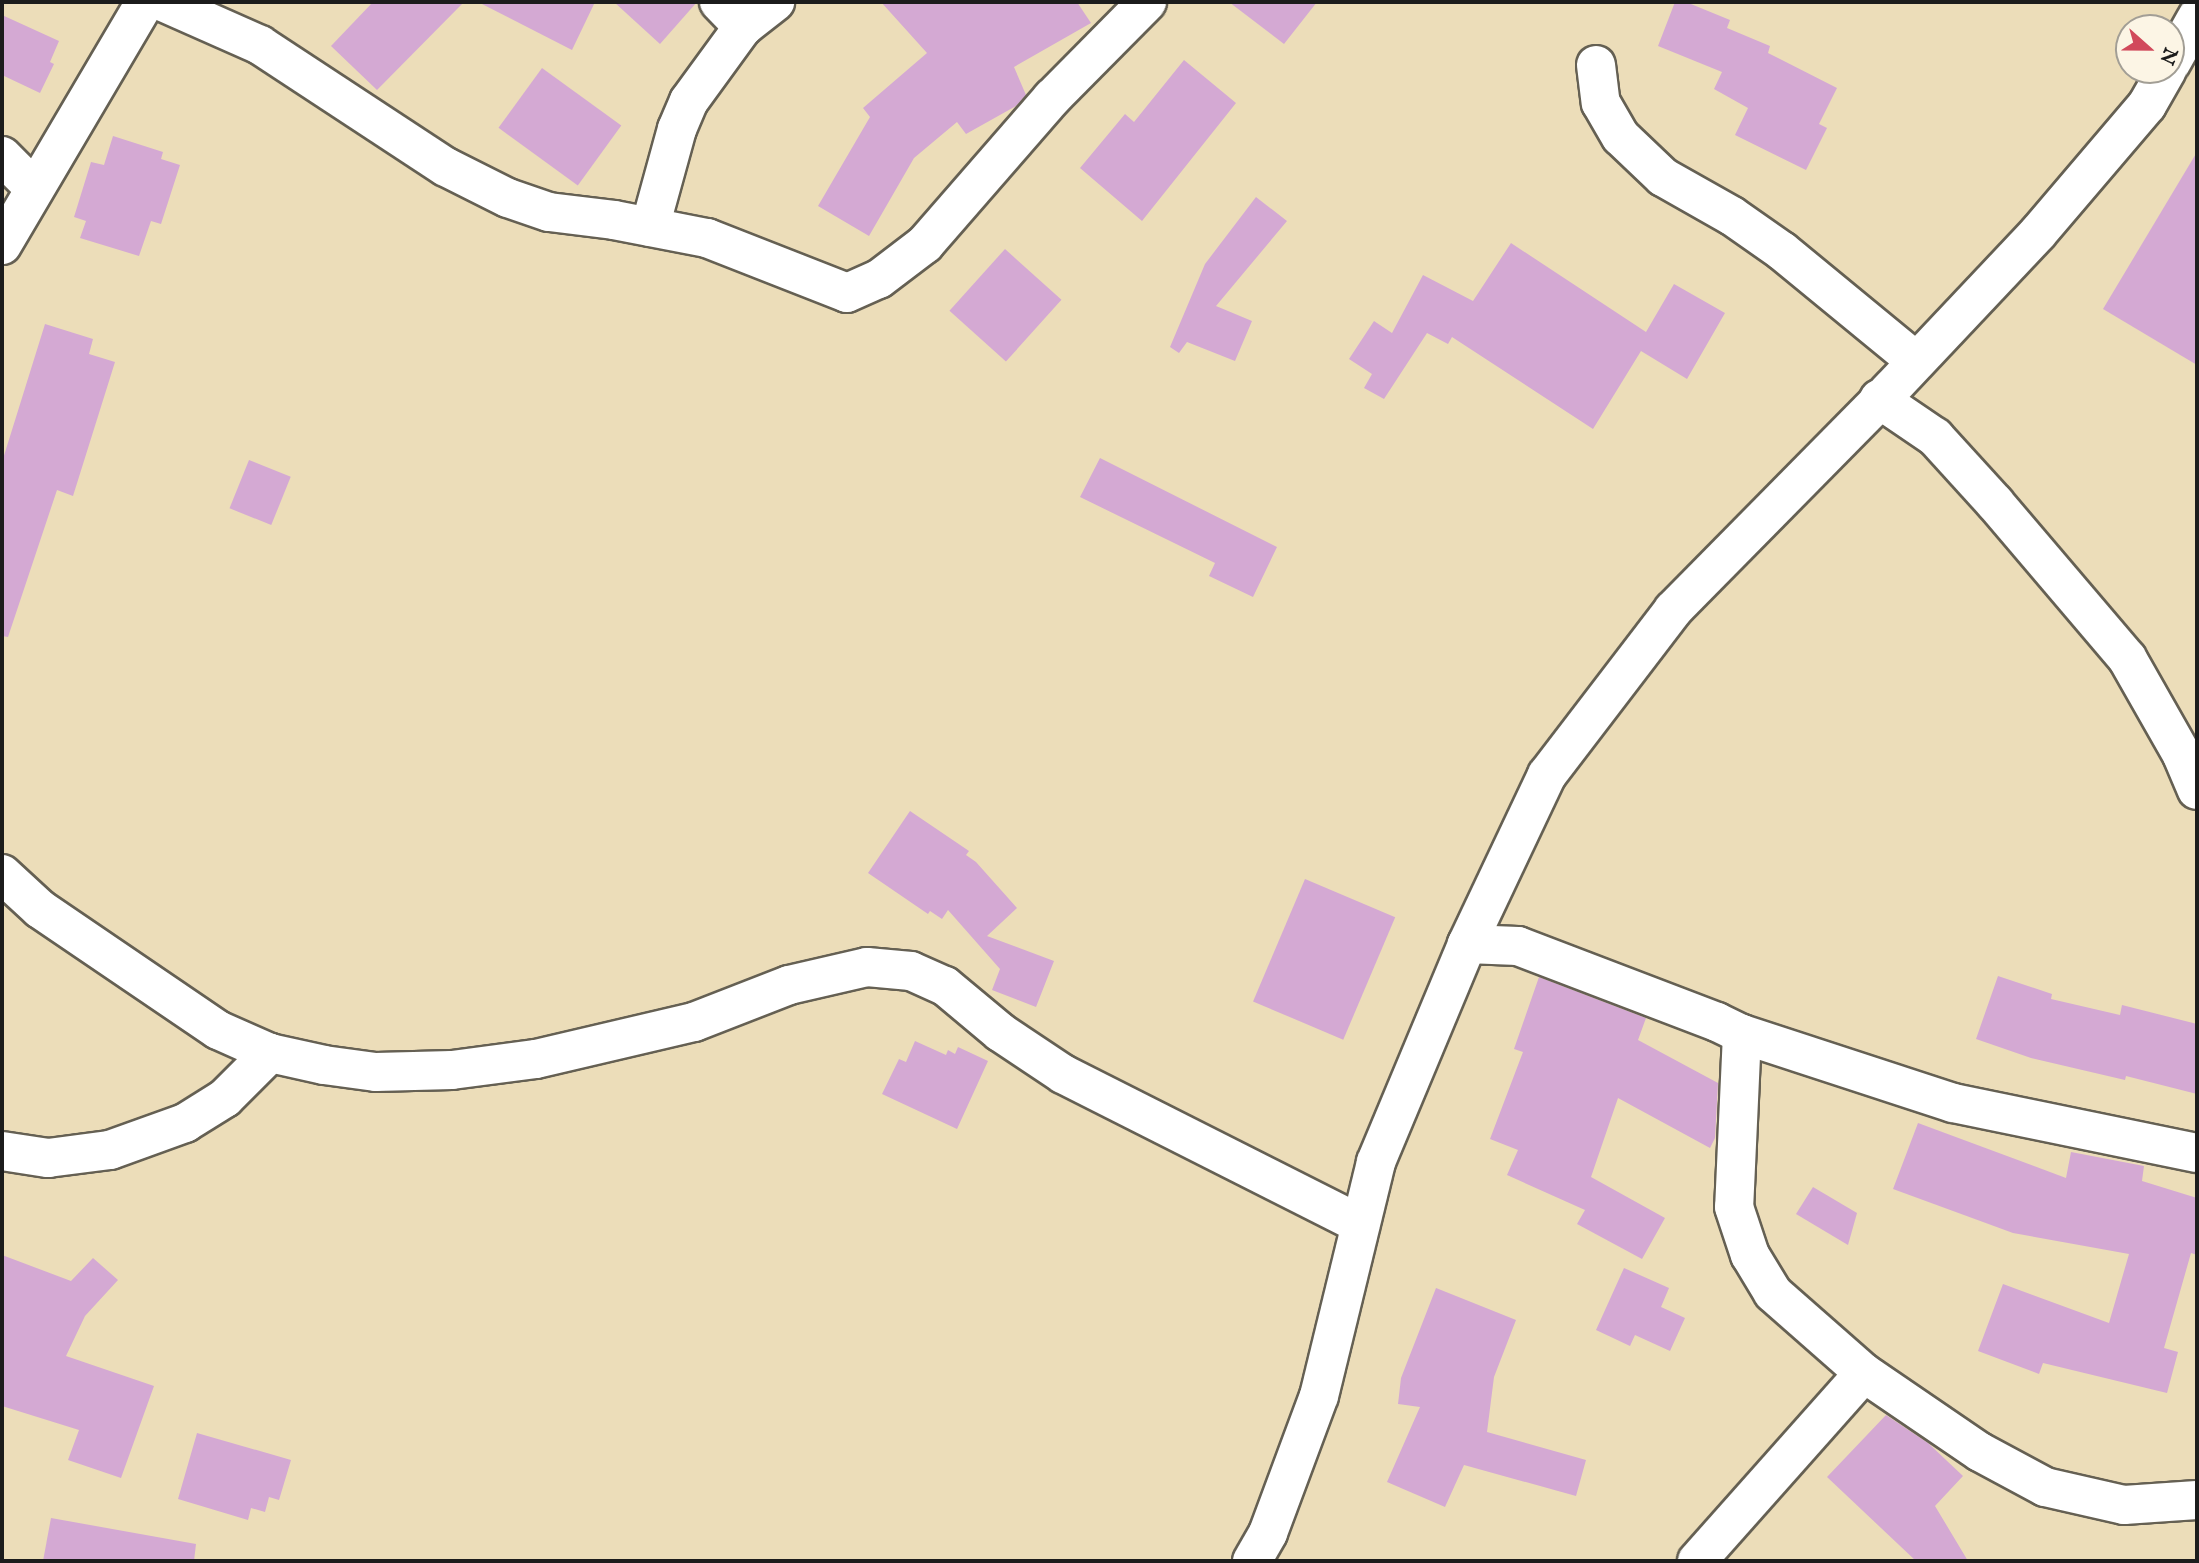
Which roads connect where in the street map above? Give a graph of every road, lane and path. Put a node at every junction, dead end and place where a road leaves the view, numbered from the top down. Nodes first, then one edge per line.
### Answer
1 (145, 2) edge
2 (163, 2) edge
3 (775, 2) edge
4 (1147, 2) edge
5 (731, 15) edge
6 (2197, 17) edge
7 (2185, 38) edge
8 (1596, 65) dead end
9 (2159, 84) edge
10 (2, 156) edge
11 (34, 188) junction
12 (650, 227) junction
13 (2, 245) edge
14 (1916, 361) junction
15 (1879, 399) junction
16 (2197, 790) edge
17 (2, 874) edge
18 (1467, 944) junction
19 (1742, 1034) junction
20 (270, 1053) junction
21 (2, 1151) edge
22 (2197, 1153) edge
23 (1360, 1224) junction
24 (1864, 1373) junction
25 (2197, 1500) edge
26 (1252, 1561) edge
27 (1697, 1561) edge

1 - 11 street
2 - 12 street
3 - 5 street
4 - 12 street
5 - 12 street
6 - 7 street
8 - 14 street
9 - 14 street
10 - 11 street
11 - 13 street
14 - 15 street
15 - 16 street
15 - 18 street
17 - 20 street
18 - 19 street
18 - 23 street
19 - 22 street
19 - 24 street
20 - 21 street
20 - 23 street
23 - 26 street
24 - 25 street
24 - 27 street

